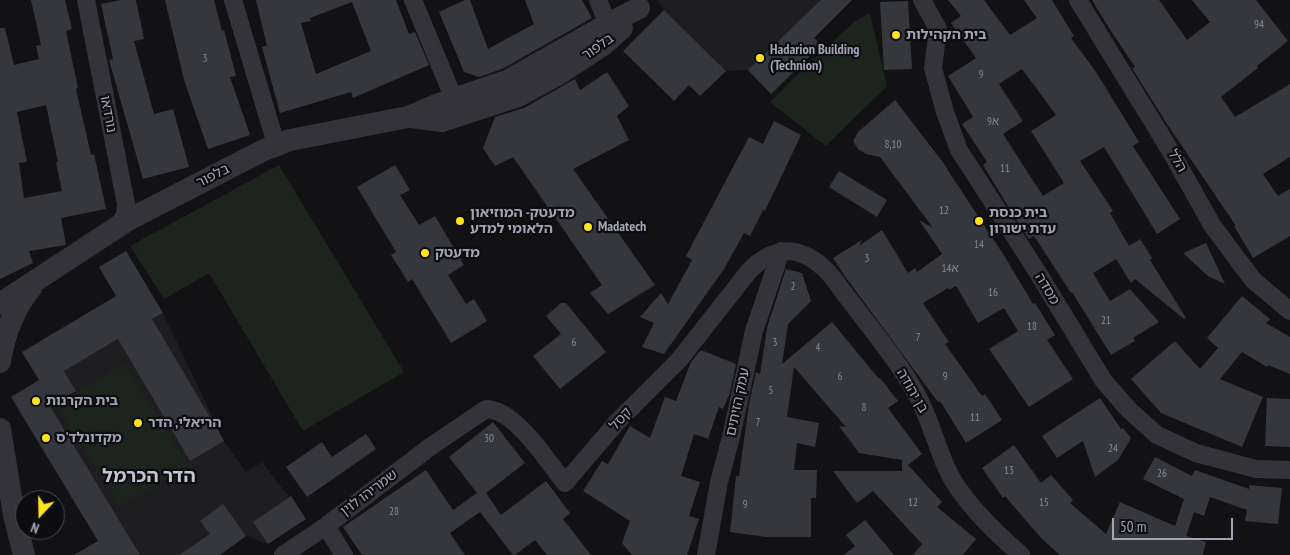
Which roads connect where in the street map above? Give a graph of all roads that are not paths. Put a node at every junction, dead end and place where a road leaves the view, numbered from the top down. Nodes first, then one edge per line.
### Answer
1 (86, 0) edge
2 (232, 0) edge
3 (413, 0) edge
4 (598, 0) edge
5 (922, 0) edge
6 (1078, 0) edge
7 (644, 4) edge
8 (608, 24) junction
9 (454, 100) junction
10 (408, 117) junction
11 (442, 121) junction
12 (276, 144) junction
13 (118, 226) junction
14 (781, 251) junction
15 (36, 280) junction
16 (0, 304) edge
17 (1290, 311) edge
18 (0, 362) edge
19 (0, 429) edge
20 (455, 430) joint
21 (1290, 470) edge
22 (14, 515) junction
23 (326, 526) junction
24 (0, 536) edge
25 (24, 555) edge
26 (282, 555) edge
27 (344, 555) edge
28 (706, 555) edge
29 (1021, 555) edge

1 - 13 street, נורדאו
2 - 12 street
3 - 9 street
4 - 8 street
5 - 21 street, מסדה
6 - 17 street, הלל
7 - 8 street, בלפור
7 - 11 street, בלפור
8 - 9 street, בלפור
9 - 10 street, בלפור
9 - 11 street
10 - 11 street, בלפור
10 - 12 street, בלפור
12 - 13 street, בלפור
13 - 15 street, בלפור
14 - 20 street, קסל
14 - 28 street, עמק הזיתים
14 - 29 street, בן יהודה
15 - 16 street, בלפור
15 - 18 street, בלפור
19 - 22 street
20 - 23 street, שמריהו לוין
22 - 24 street
22 - 25 street
23 - 26 street, שמריהו לוין
23 - 27 street

